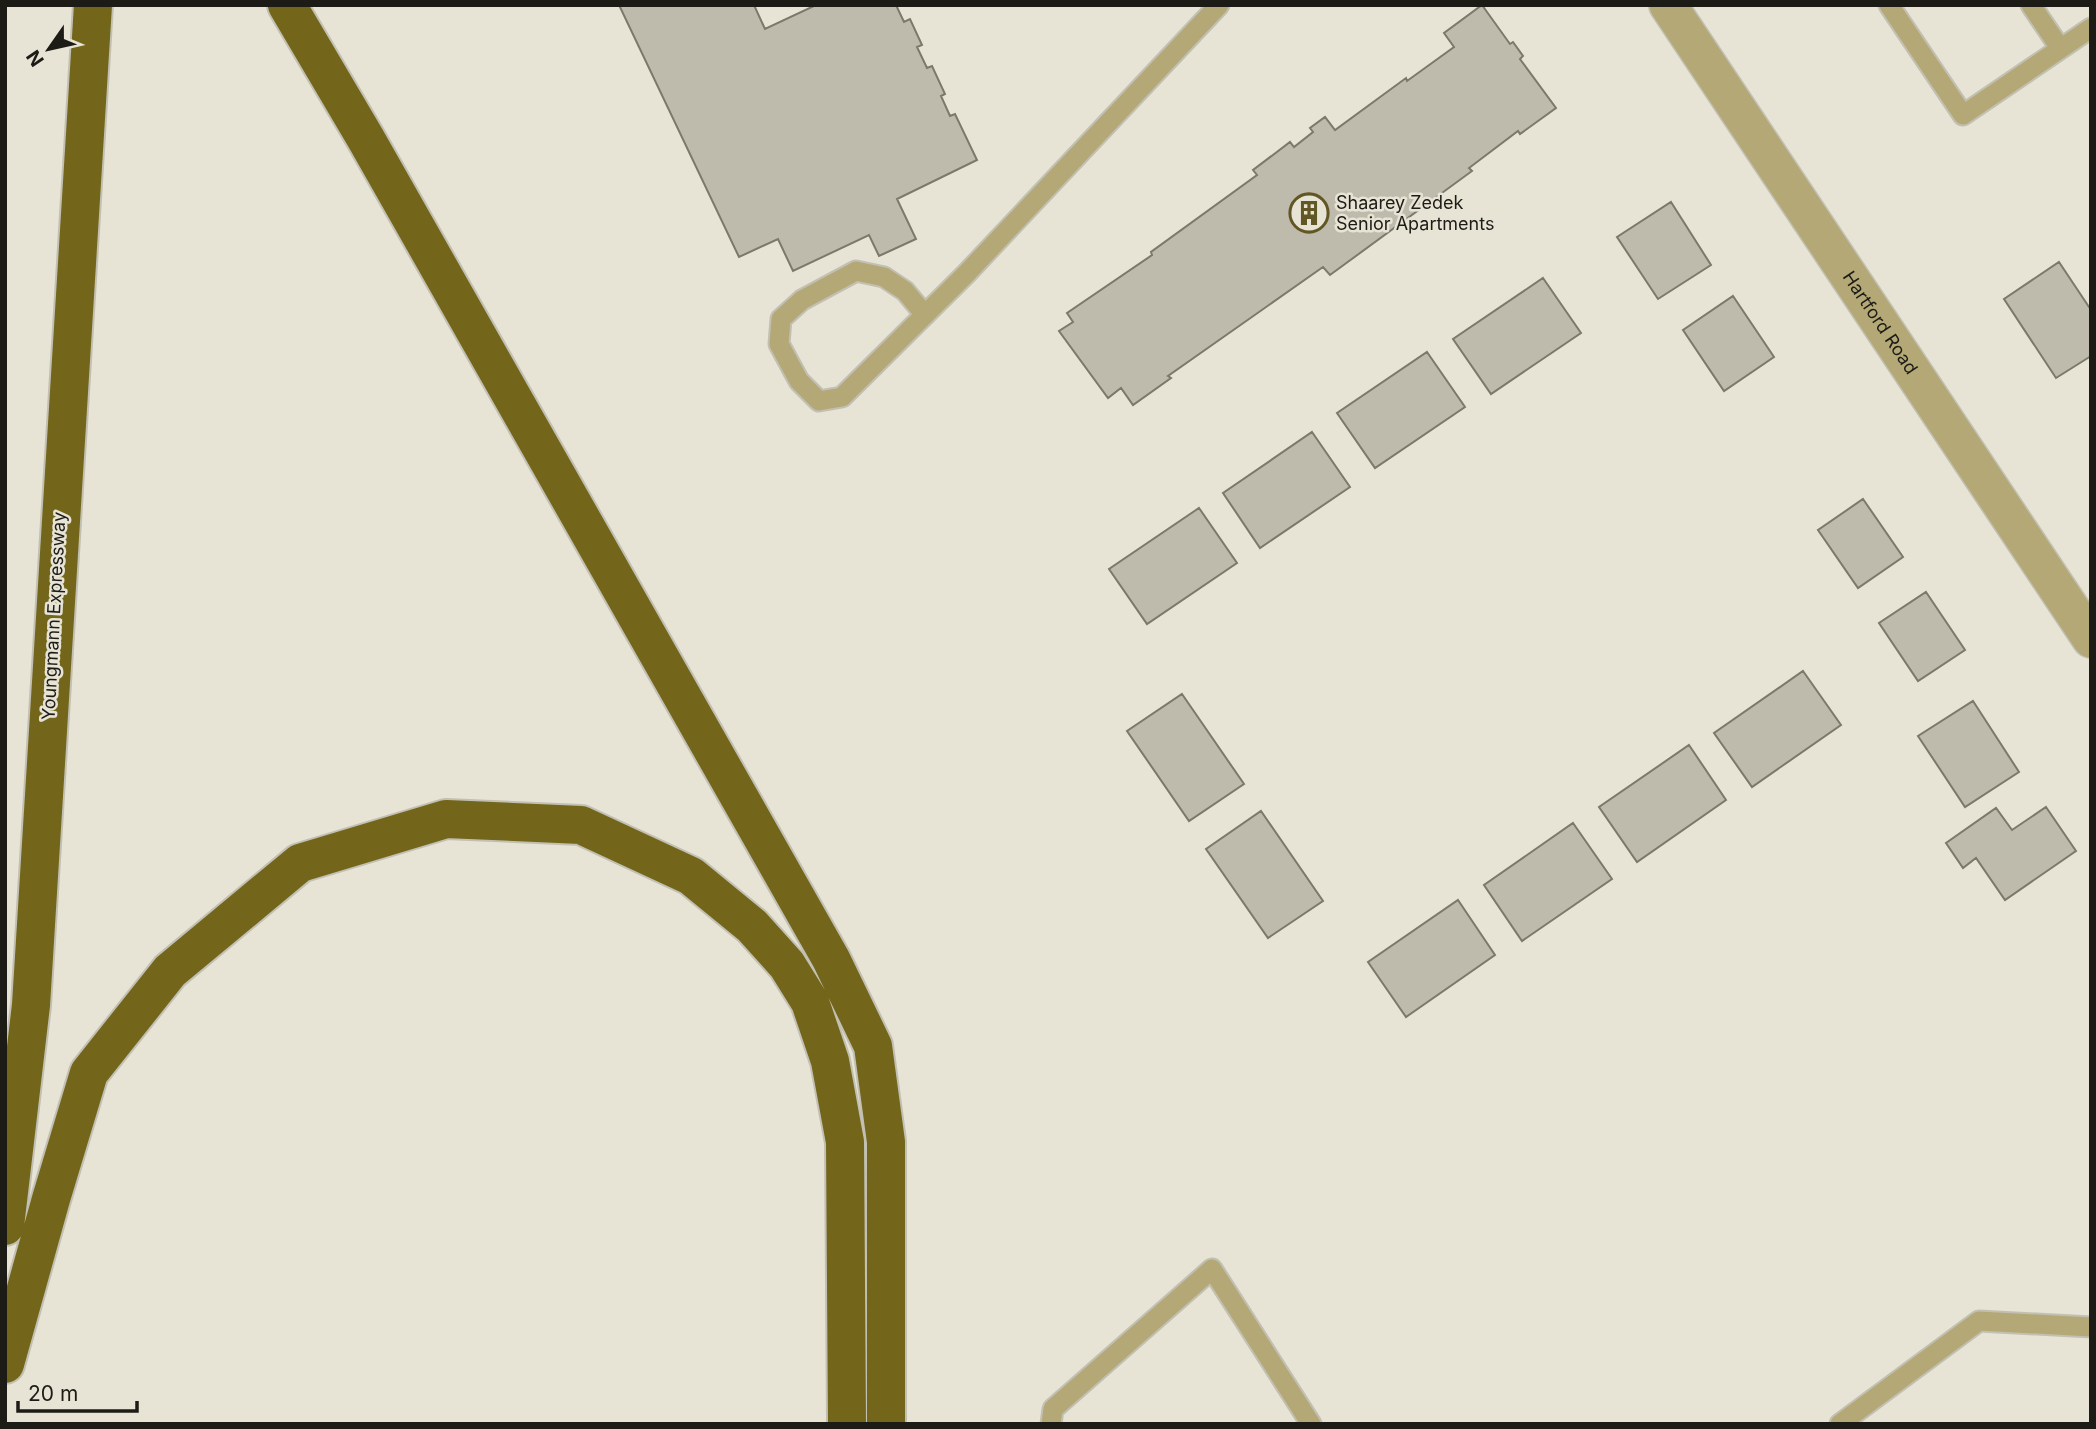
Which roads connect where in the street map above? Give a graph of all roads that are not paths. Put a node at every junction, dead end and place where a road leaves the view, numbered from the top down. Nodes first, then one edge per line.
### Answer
1 (93, 5) edge
2 (287, 5) edge
3 (1219, 5) edge
4 (1668, 5) edge
5 (1889, 5) edge
6 (2031, 5) edge
7 (2091, 28) edge
8 (2060, 48) junction
9 (925, 315) junction
10 (2091, 639) edge
11 (5, 1226) edge
12 (2091, 1328) edge
13 (5, 1364) edge
14 (847, 1424) edge
15 (886, 1424) edge
16 (1051, 1424) edge
17 (1311, 1424) edge
18 (1840, 1424) edge

1 - 11 highway, Youngmann Expressway
2 - 15 highway
3 - 9 lane
4 - 10 street, Hartford Road
5 - 8 lane
6 - 8 lane
7 - 8 lane
9 - 9 lane
12 - 18 lane
13 - 14 highway
16 - 17 lane

